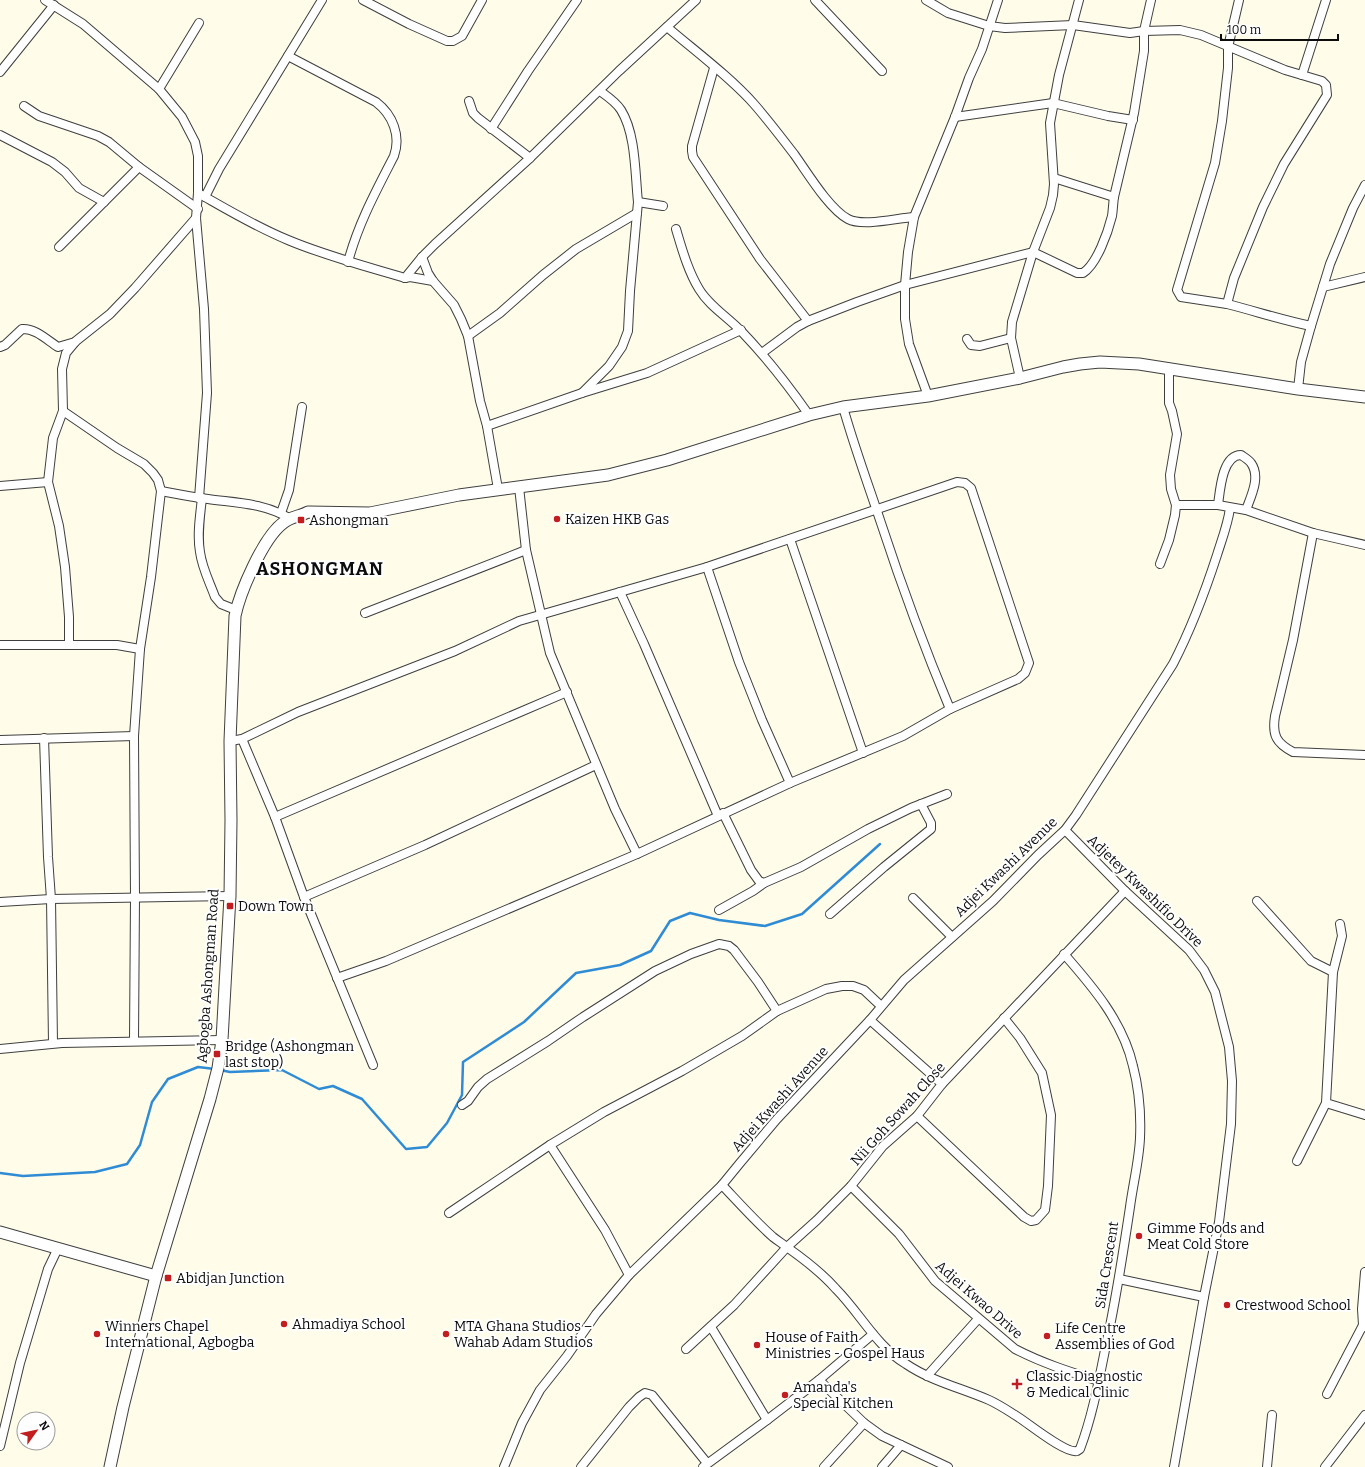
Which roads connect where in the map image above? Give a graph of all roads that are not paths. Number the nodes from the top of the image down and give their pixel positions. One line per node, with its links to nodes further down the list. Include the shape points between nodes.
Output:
1 (45, 0): 14 (street)
2 (322, 0): 21 (street)
3 (363, 0): 4 (street, via 447,41 462,36)
4 (482, 0)
5 (577, 0): 33 (street)
6 (696, 0): 18 (street)
7 (814, 0): 23 (street)
8 (926, 0): 16 (street, via 948,13)
9 (998, 0): 16 (street)
10 (1078, 0): 17 (street)
11 (1151, 0): 19 (street)
12 (1239, 0): 20 (street)
13 (1326, 0): 25 (street)
14 (54, 5): 24 (street); 26 (street, via 83,24)
15 (199, 23): 26 (street)
16 (989, 26): 17 (street); 31 (street)
17 (1073, 26): 19 (street, via 1130,33); 29 (street)
18 (666, 27): 22 (street); 27 (street)
19 (1144, 31): 20 (street, via 1180,30 1201,35); 32 (street, via 1144,51)
20 (1228, 47): 25 (street); 58 (street, via 1228,68 1215,163 1177,290 1181,297)
21 (288, 56): 39 (street); 52 (street, via 376,102 392,120 396,143 394,156 363,217)
22 (714, 68): 46 (street, via 752,102 828,200 849,220 872,223); 59 (street, via 692,146 693,157 760,259)
23 (882, 71)
24 (0, 72)
25 (1302, 75): 58 (street, via 1322,81 1326,85 1327,95 1284,164 1263,207 1234,278)
26 (159, 89): 39 (street, via 182,117 195,142)
27 (600, 91): 35 (street); 42 (street, via 621,109 631,135)
28 (469, 101): 33 (street, via 473,113)
29 (1053, 104): 31 (street); 32 (street); 37 (street, via 1050,123)
30 (24, 106): 36 (street, via 39,116 98,136)
31 (955, 117): 46 (street)
32 (1133, 120): 40 (street)
33 (491, 129): 35 (street)
34 (0, 135): 41 (street, via 52,162 79,188)
35 (530, 158): 51 (street)
36 (139, 167): 41 (street); 44 (street)
37 (1054, 178): 40 (street); 50 (street, via 1050,208)
38 (1365, 185): 57 (street, via 1340,236)
39 (202, 195): 44 (street); 52 (street, via 264,230)
40 (1114, 197): 50 (street, via 1107,230 1093,264 1084,273 1077,273)
41 (104, 202): 49 (street)
42 (638, 202): 43 (street); 45 (street)
43 (664, 206)
44 (198, 209): 47 (street)
45 (637, 213): 62 (street, via 576,249 500,313); 71 (street, via 628,331 622,347 609,366)
46 (914, 217): 56 (street)
47 (196, 218): 65 (street, via 110,314); 84 (street, via 204,309 207,393)
48 (676, 229): 61 (street, via 699,289)
49 (59, 247)
50 (1033, 252): 56 (street); 63 (street, via 1012,322)
51 (422, 257): 54 (street); 55 (street)
52 (348, 262): 54 (street)
53 (1365, 277): 57 (street)
54 (405, 278): 55 (street)
55 (433, 281): 62 (street, via 454,305)
56 (905, 285): 59 (street); 72 (street, via 905,319 909,344)
57 (1323, 287): 60 (street)
58 (1227, 304): 60 (street)
59 (808, 321): 67 (street)
60 (1311, 326): 70 (street, via 1301,362)
61 (741, 330): 67 (street); 71 (street, via 647,373)
62 (468, 336): 78 (street)
63 (1011, 338): 64 (street, via 980,346 971,345); 69 (street)
64 (967, 339)
65 (76, 341): 66 (street, via 58,347 36,332 22,329); 76 (street, via 66,353 62,368)
66 (0, 347)
67 (762, 353): 77 (street)
68 (1169, 369): 69 (street, via 1100,362 1063,367); 70 (street); 85 (street, via 1169,403 1177,434 1170,475)
69 (1020, 378): 72 (street)
70 (1298, 389): 73 (street)
71 (582, 393): 78 (street)
72 (928, 396): 75 (street)
73 (1365, 397)
74 (302, 407): 90 (street)
75 (843, 407): 77 (street); 88 (street)
76 (62, 411): 79 (street, via 53,438); 83 (street, via 144,464 156,477)
77 (809, 415): 81 (street, via 647,466 608,475)
78 (487, 426): 82 (street)
79 (48, 482): 80 (street); 101 (street, via 59,526 65,567)
80 (0, 486)
81 (519, 487): 82 (street); 94 (street)
82 (498, 489): 90 (street, via 370,513 308,512 299,516)
83 (162, 491): 84 (street); 103 (street)
84 (201, 498): 90 (street, via 259,506); 98 (street, via 202,562 218,602)
85 (1176, 505): 86 (street); 95 (street, via 1176,515)
86 (1218, 505): 87 (street); 89 (street, via 1227,464 1240,455 1251,462 1255,472 1255,483)
87 (1230, 508): 89 (street); 119 (street, Adjei Kwashi Avenue, via 1199,608 1173,664)
88 (876, 510): 92 (street); 105 (street, via 913,618); 105 (street, via 957,482 965,483 971,488 1029,663 1025,673 1018,678)
89 (1246, 510): 91 (street)
90 (285, 516): 98 (street, Agbogba Ashongman Road, via 265,546)
91 (1313, 533): 93 (street); 112 (street, via 1293,640 1275,716 1276,738 1283,746 1294,752)
92 (790, 539): 96 (street); 111 (street)
93 (1365, 545)
94 (526, 550): 99 (street); 100 (street)
95 (1160, 564)
96 (707, 567): 97 (street); 114 (street, via 739,662)
97 (620, 592): 100 (street); 117 (street)
98 (236, 610): 110 (street, Agbogba Ashongman Road)
99 (365, 613)
100 (541, 614): 104 (street, via 550,653); 108 (street, via 501,628 455,651 298,712)
101 (69, 644): 102 (street); 103 (street, via 117,645)
102 (0, 645)
103 (140, 649): 106 (street)
104 (567, 692): 113 (street); 118 (street)
105 (950, 709): 111 (street, via 903,736)
106 (134, 736): 107 (street); 125 (street)
107 (44, 738): 109 (street); 127 (street)
108 (242, 738): 110 (street); 118 (street)
109 (0, 740)
110 (230, 742): 123 (street, Agbogba Ashongman Road)
111 (863, 753): 114 (street)
112 (1365, 755)
113 (596, 765): 120 (street); 124 (street, via 425,845)
114 (790, 783): 117 (street)
115 (947, 794): 116 (street)
116 (921, 804): 121 (street, via 868,829 801,867); 131 (street, via 931,823 931,829)
117 (720, 815): 120 (street); 121 (street, via 751,870 759,881)
118 (275, 817): 124 (street)
119 (1065, 830): 122 (street, Adjetey Kwashifio Drive); 133 (street, Adjei Kwashi Avenue, via 993,901)
120 (637, 854): 136 (street, via 386,961)
121 (764, 883): 130 (street)
122 (1125, 891): 134 (street, Nii Goh Sowah Close); 163 (street, Adjetey Kwashifio Drive, via 1189,950 1204,970 1215,992 1229,1047 1232,1081 1231,1124 1219,1222)
123 (230, 896): 125 (street); 141 (street, Agbogba Ashongman Road)
124 (304, 896): 136 (street)
125 (135, 897): 127 (street); 142 (street)
126 (913, 898): 133 (street)
127 (51, 899): 129 (street); 143 (street)
128 (1257, 901): 135 (street, via 1311,961)
129 (0, 902)
130 (719, 910)
131 (830, 914)
132 (1340, 924): 135 (street, via 1342,936)
133 (952, 937): 137 (street, Adjei Kwashi Avenue, via 904,980)
134 (1064, 954): 139 (street, Nii Goh Sowah Close); 162 (street, Sida Crescent, via 1114,1018 1133,1066 1137,1087 1140,1139)
135 (1333, 972): 147 (street)
136 (337, 978): 145 (street)
137 (882, 1006): 138 (street, via 864,990 842,986 826,989); 140 (street, Adjei Kwashi Avenue)
138 (777, 1011): 148 (street, via 734,950 719,944 655,971 488,1079); 151 (street, via 736,1040 604,1112)
139 (1004, 1018): 146 (street, Nii Goh Sowah Close); 150 (street, via 1042,1073 1051,1115 1045,1210 1036,1220 1031,1221 1024,1217)
140 (870, 1020): 146 (street); 153 (street, Adjei Kwashi Avenue, via 777,1120)
141 (222, 1040): 142 (street); 161 (street, Agbogba Ashongman Road, via 210,1098)
142 (134, 1041): 143 (street)
143 (53, 1043): 144 (street)
144 (0, 1049)
145 (373, 1065)
146 (942, 1084): 150 (street, Nii Goh Sowah Close)
147 (1326, 1103): 149 (street); 152 (street)
148 (462, 1106)
149 (1365, 1115)
150 (917, 1116): 154 (street, Nii Goh Sowah Close, via 883,1146)
151 (550, 1145): 155 (street); 160 (street, via 605,1230)
152 (1297, 1161)
153 (722, 1185): 157 (street, Sida Crescent, via 774,1239); 160 (street, Adjei Kwashi Avenue)
154 (851, 1186): 157 (street, Nii Goh Sowah Close); 164 (street, Adjei Kwao Drive, via 899,1234 935,1281)
155 (449, 1213)
156 (0, 1232): 158 (street)
157 (787, 1247): 166 (street, Nii Goh Sowah Close); 167 (street, Sida Crescent, via 820,1272 836,1288)
158 (58, 1248): 161 (street); 178 (street, via 48,1269 20,1363)
159 (1365, 1272): 165 (street, via 1362,1309)
160 (629, 1275): 181 (street, Adjei Kwashi Avenue, via 596,1314 540,1390 522,1423)
161 (156, 1276): 180 (street, Agbogba Ashongman Road)
162 (1119, 1279): 163 (street); 171 (street, Sida Crescent)
163 (1204, 1297): 186 (street, Adjetey Kwashifio Drive)
164 (978, 1319): 169 (street); 171 (street, Adjei Kwao Drive, via 1015,1350 1065,1371)
165 (1364, 1326): 172 (street)
166 (711, 1327): 168 (street, Nii Goh Sowah Close); 175 (street)
167 (872, 1334): 169 (street, Sida Crescent, via 905,1364); 170 (street)
168 (686, 1350)
169 (927, 1376): 171 (street, Sida Crescent, via 990,1400 1065,1449 1074,1452 1080,1449 1089,1425)
170 (819, 1380): 175 (street); 176 (street)
171 (1099, 1381)
172 (1327, 1394)
173 (1272, 1415): 187 (street)
174 (1365, 1415): 188 (street)
175 (767, 1420): 179 (street)
176 (864, 1423): 177 (street, via 882,1436); 183 (street)
177 (902, 1445): 184 (street); 185 (street)
178 (0, 1446)
179 (705, 1465): 182 (street, via 652,1395 645,1393 629,1407)
180 (110, 1467)
181 (504, 1467)
182 (581, 1467)
183 (824, 1467)
184 (882, 1467)
185 (948, 1467)
186 (1174, 1467)
187 (1267, 1467)
188 (1325, 1467)

